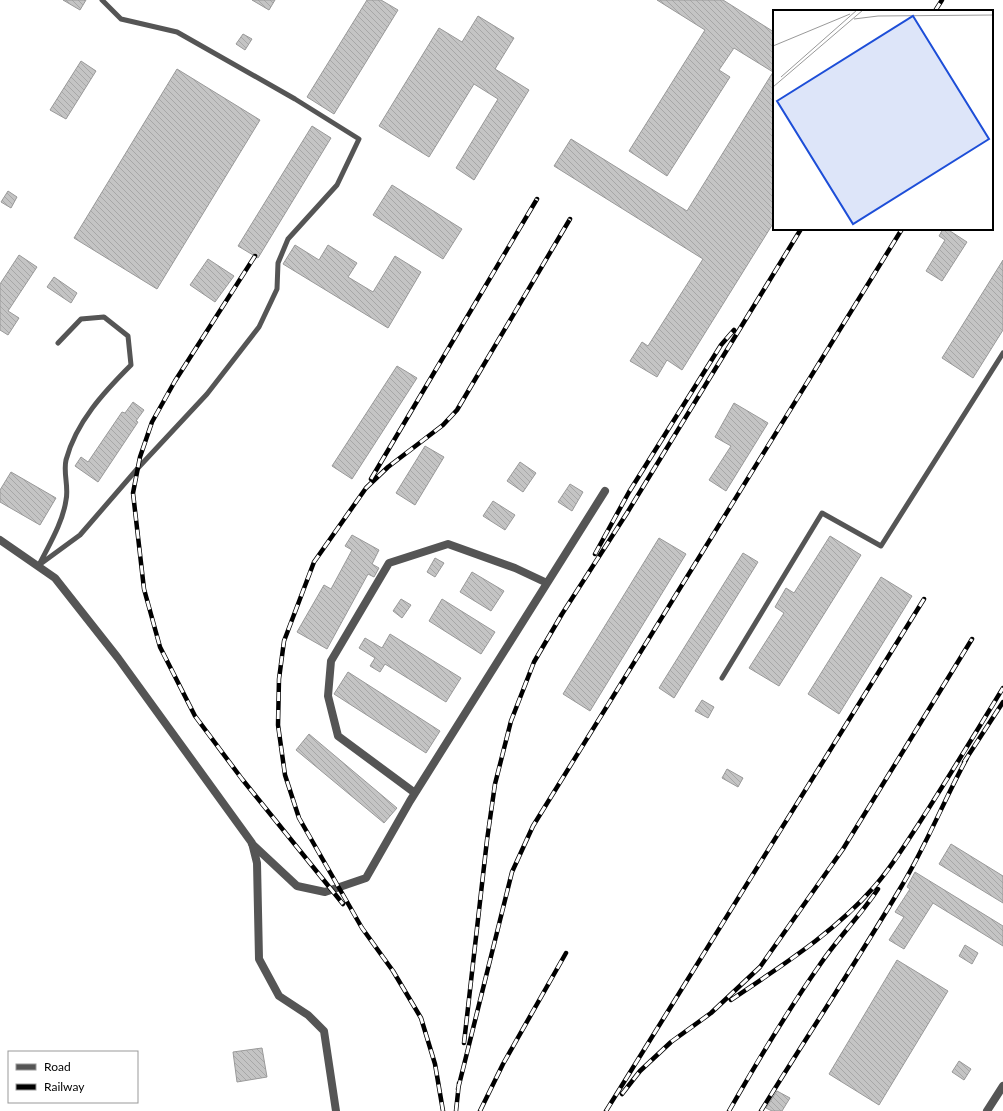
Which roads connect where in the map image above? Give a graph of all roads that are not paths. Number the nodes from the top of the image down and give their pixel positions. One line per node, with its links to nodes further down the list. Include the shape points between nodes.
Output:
1 (102, 0): 6 (lane, via 121,20 177,32 295,99 359,139 337,185 288,239 278,263 278,289 259,327 207,394 80,535)
2 (58, 343): 6 (lane, via 81,319 104,317 128,336 131,365 104,392 75,434 66,461 66,500)
3 (1003, 352): 8 (lane, via 881,546 822,513)
4 (605, 491): 7 (street)
5 (0, 540): 6 (street)
6 (39, 566): 10 (street, via 55,578 118,658)
7 (547, 584): 9 (street); 9 (street, via 515,568 448,544 389,563 331,661 328,696 338,736)
8 (722, 678)
9 (415, 793): 10 (street, via 366,878 325,892 297,886)
10 (252, 843): 12 (street, via 257,863 259,959 279,996 308,1015 324,1031)
11 (1003, 1086): 13 (street)
12 (336, 1111)
13 (987, 1111)

